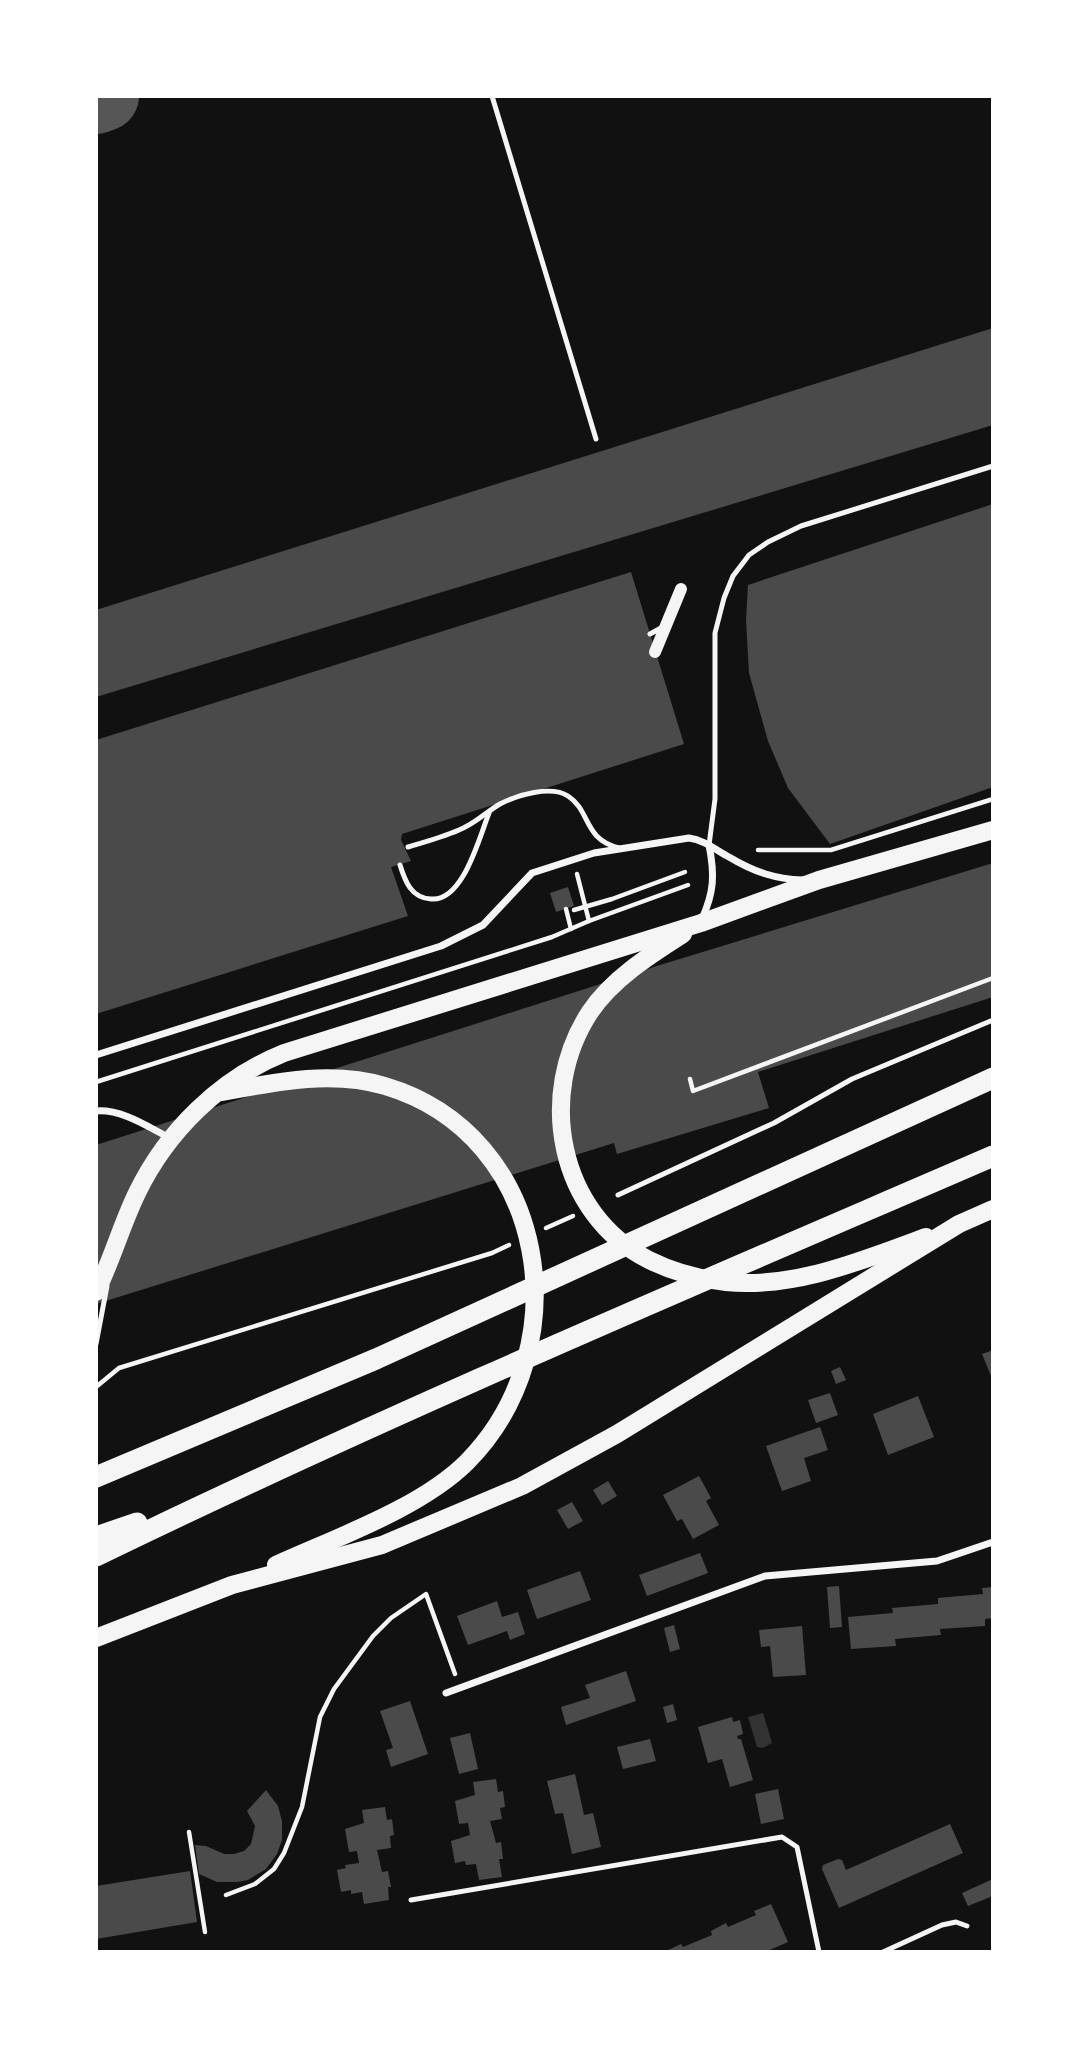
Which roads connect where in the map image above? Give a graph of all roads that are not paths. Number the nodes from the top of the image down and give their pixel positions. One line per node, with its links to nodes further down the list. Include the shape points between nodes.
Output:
1 (492, 96): 2 (lane)
2 (596, 439)
3 (993, 466): 10 (lane, via 801,526 748,555 728,587 715,633 715,799)
4 (681, 589): 5 (street)
5 (667, 625): 6 (lane); 7 (street)
6 (650, 634)
7 (655, 652)
8 (489, 813): 11 (lane, via 458,831); 12 (lane, via 525,796 562,793 572,799 599,838); 13 (lane, via 460,883 446,897 426,899 416,894)
9 (993, 830): 14 (main road)
10 (709, 845): 12 (street, via 683,838); 14 (street, via 762,874); 15 (street, via 712,891)
11 (408, 847)
12 (620, 849): 17 (street, via 532,873 483,925 441,946)
13 (400, 865)
14 (819, 880): 15 (main road)
15 (701, 923): 19 (main road, via 284,1053 250,1068); 25 (main road, via 612,986 579,1032 560,1101 564,1143 588,1204 618,1237 648,1259 686,1274 729,1282 772,1281 847,1266)
16 (993, 1020): 23 (lane, via 852,1079 774,1123)
17 (96, 1055)
18 (993, 1077): 30 (highway, via 376,1359)
19 (217, 1093): 21 (main road); 35 (main road, via 318,1078 387,1087 429,1105 453,1121 497,1165 518,1206 536,1283 534,1323 519,1382 478,1450 413,1502)
20 (96, 1111): 21 (street, via 124,1115)
21 (171, 1138): 26 (main road, via 136,1195)
22 (993, 1156): 31 (highway, via 523,1358)
23 (618, 1195)
24 (993, 1209): 25 (main road)
25 (959, 1224): 35 (main road, via 629,1427 522,1486 382,1545)
26 (110, 1265): 27 (lane); 28 (main road); 29 (lane)
27 (96, 1281)
28 (96, 1292)
29 (96, 1344)
30 (96, 1477)
31 (233, 1490): 32 (highway); 34 (highway)
32 (96, 1537)
33 (993, 1542): 37 (street, via 937,1560 765,1576)
34 (96, 1556)
35 (232, 1585): 36 (main road)
36 (96, 1638)
37 (446, 1693)
38 (411, 1900): 40 (lane, via 782,1837 797,1847)
39 (967, 1926): 41 (lane, via 956,1922 942,1925)
40 (819, 1952)
41 (883, 1952)

